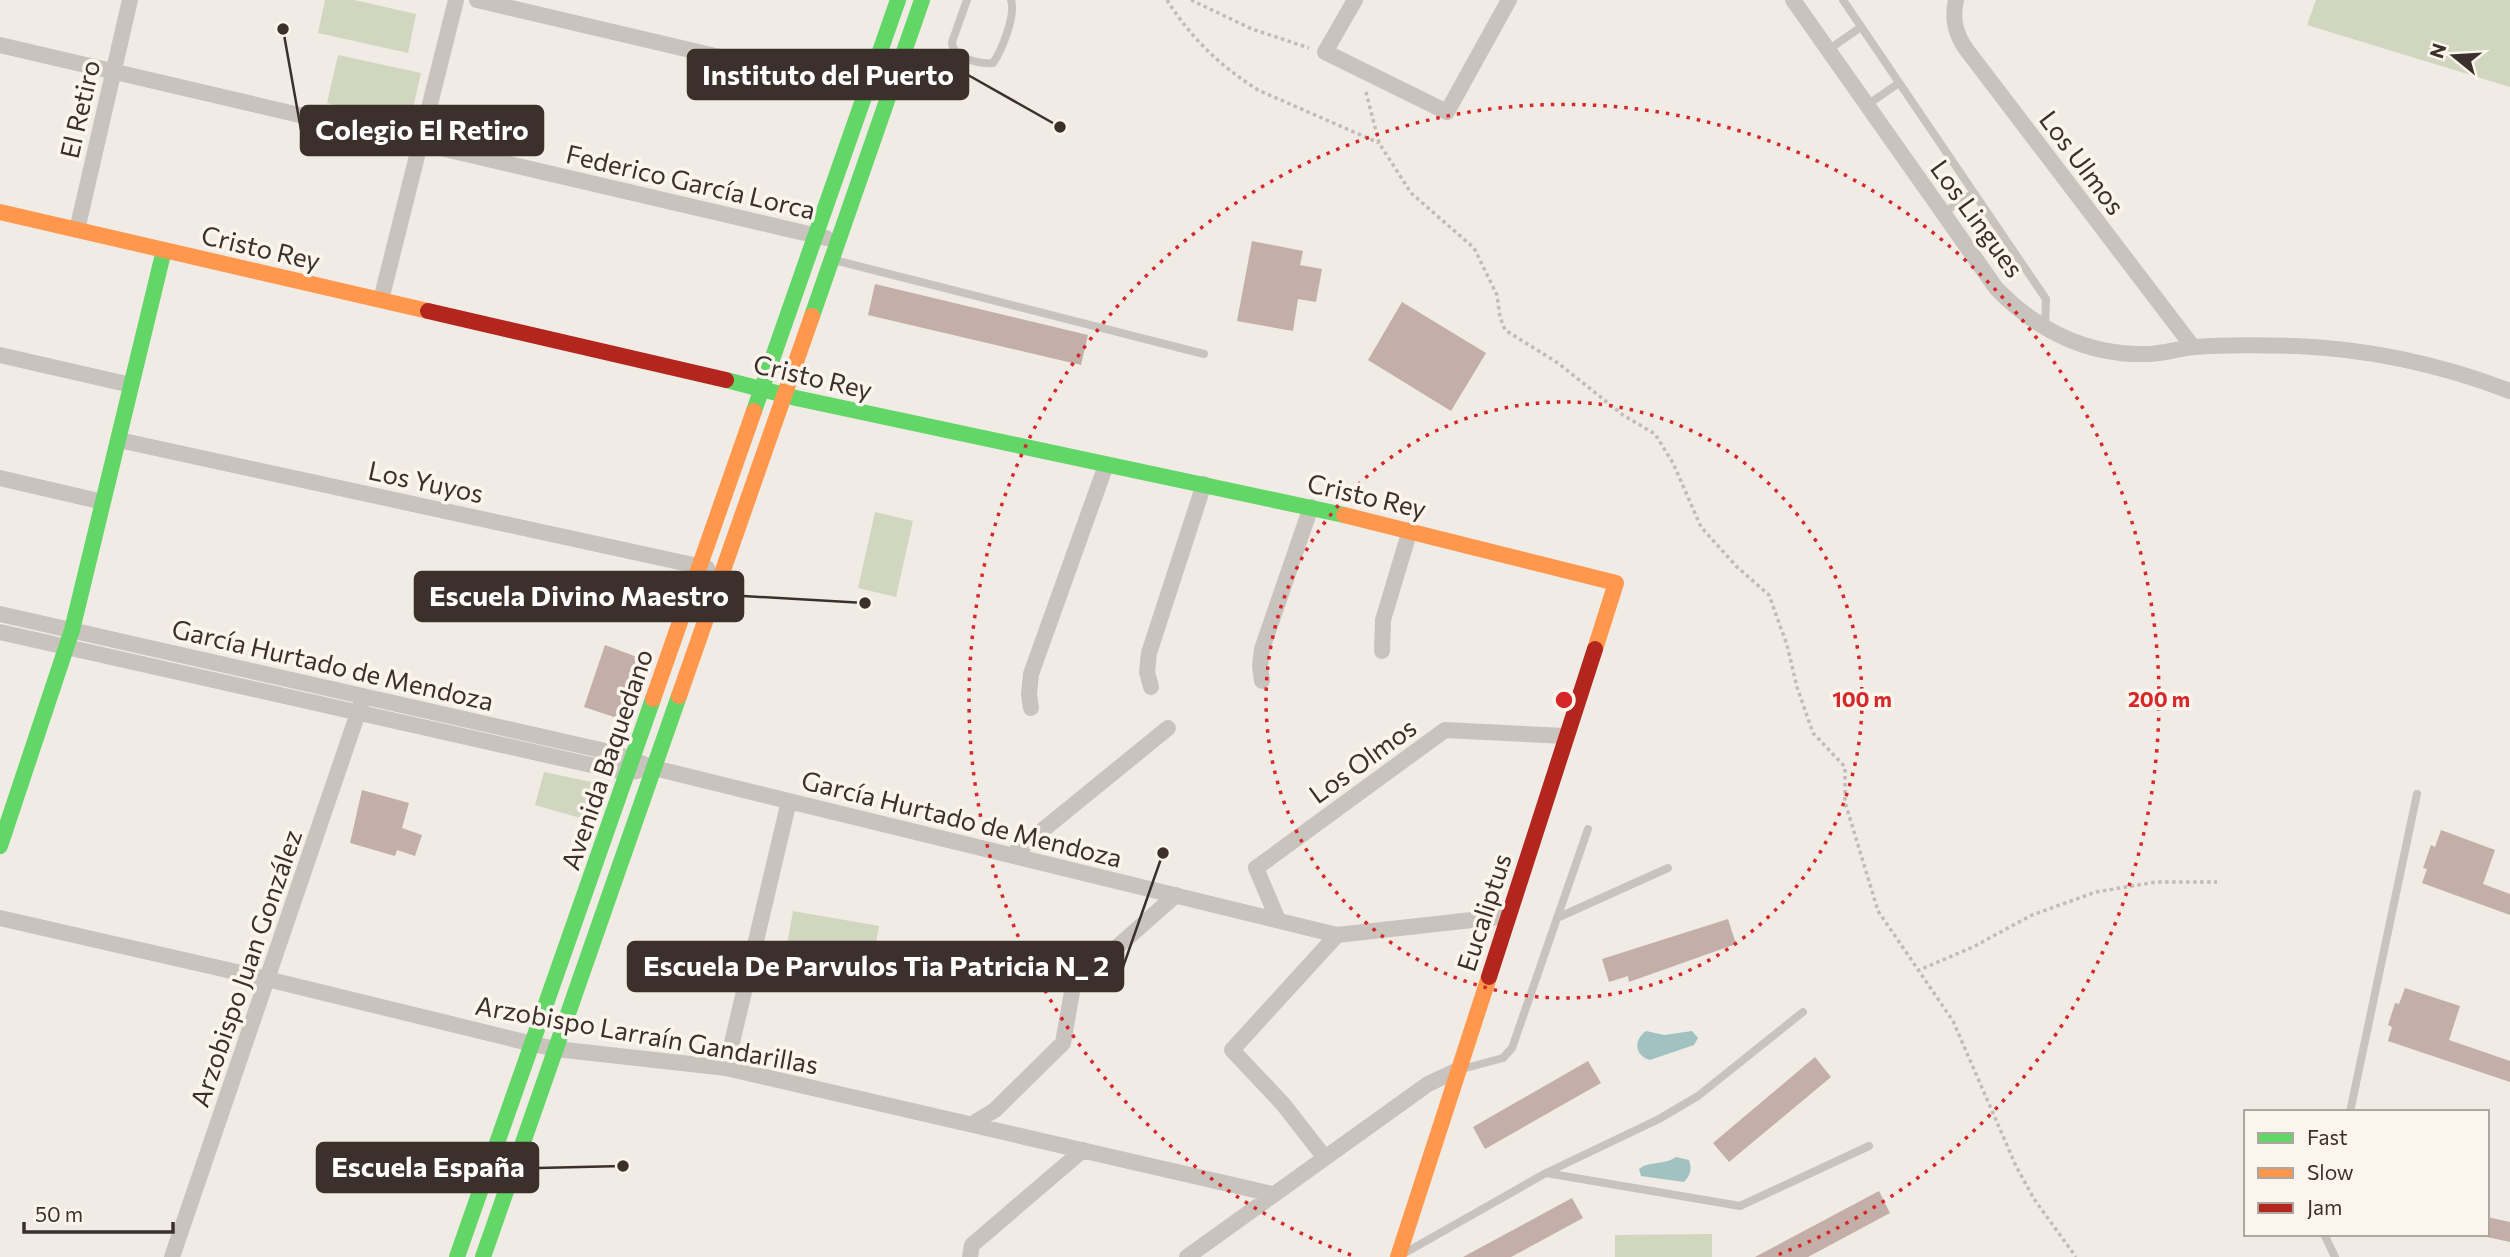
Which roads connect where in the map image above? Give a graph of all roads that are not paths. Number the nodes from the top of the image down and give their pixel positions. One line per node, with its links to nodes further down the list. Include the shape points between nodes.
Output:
1 (130, 0): 16 (street, El Retiro)
2 (456, 0): 21 (street)
3 (477, 0): 18 (street)
4 (898, 0): 18 (street, Avenida Baquedano)
5 (922, 0): 19 (street, Avenida Baquedano)
6 (967, 0): 7 (lane, via 952,49 985,64 999,55 1013,11)
7 (1011, 0)
8 (1355, 0): 9 (street, via 1325,52 1447,112)
9 (1509, 0)
10 (1793, 0): 15 (street, Los Lingues)
11 (1843, 0): 13 (lane)
12 (1956, 0): 32 (street, Los Ulmos, via 1955,30 1966,49)
13 (1861, 27): 15 (lane); 17 (lane)
14 (0, 45): 16 (street, Federico García Lorca)
15 (1828, 50): 20 (street, Los Lingues)
16 (113, 71): 21 (street, Federico García Lorca); 25 (street, El Retiro)
17 (1899, 83): 20 (lane); 22 (lane)
18 (866, 92): 19 (street); 26 (street, Avenida Baquedano)
19 (888, 97): 27 (street, Avenida Baquedano)
20 (1867, 105): 24 (street, Los Lingues)
21 (420, 143): 26 (street, Federico García Lorca); 30 (street)
22 (1974, 193): 24 (lane); 31 (lane, via 2046,299)
23 (0, 212): 25 (street, Cristo Rey)
24 (1943, 214): 31 (street, Los Lingues, via 1996,288)
25 (76, 230): 28 (street, Cristo Rey)
26 (816, 235): 27 (street, Federico García Lorca); 36 (street, Avenida Baquedano)
27 (838, 240): 29 (street, Avenida Baquedano)
28 (164, 250): 30 (street, Cristo Rey); 35 (street)
29 (832, 260): 33 (lane); 38 (street, Avenida Baquedano)
30 (381, 300): 36 (street, Cristo Rey)
31 (2045, 329): 32 (street, Los Lingues, via 2084,346 2125,354)
32 (2193, 347): 37 (street, Los Lingues, via 2263,345 2371,354 2456,373)
33 (1204, 354)
34 (0, 355): 35 (street)
35 (131, 385): 39 (street)
36 (762, 388): 38 (street, Cristo Rey); 46 (street, Avenida Baquedano)
37 (2510, 391)
38 (784, 395): 40 (street, Cristo Rey); 47 (street, Avenida Baquedano)
39 (119, 440): 43 (street); 46 (street, Los Yuyos)
40 (1106, 465): 42 (street, Cristo Rey); 57 (street, via 1031,674)
41 (0, 478): 43 (street)
42 (1205, 484): 44 (street, Cristo Rey); 55 (street, via 1149,653)
43 (103, 502): 50 (street)
44 (1311, 507): 45 (street, Cristo Rey); 54 (street, via 1262,649)
45 (1410, 530): 48 (street, Cristo Rey); 53 (street, via 1383,620)
46 (700, 566): 47 (street, Los Yuyos); 61 (street, Avenida Baquedano)
47 (722, 573): 62 (street, Avenida Baquedano)
48 (1616, 583): 60 (street, Eucaliptus)
49 (0, 614): 50 (street, García Hurtado de Mendoza)
50 (72, 630): 52 (street); 56 (street, García Hurtado de Mendoza)
51 (0, 632): 52 (street, García Hurtado de Mendoza)
52 (67, 647): 58 (street, García Hurtado de Mendoza); 66 (street)
53 (1382, 651)
54 (1262, 681)
55 (1151, 687)
56 (365, 696): 58 (street, Arzobispo Juan González); 61 (street, García Hurtado de Mendoza)
57 (1031, 708)
58 (358, 712): 61 (street, García Hurtado de Mendoza); 75 (street, Arzobispo Juan González)
59 (1168, 729): 67 (street)
60 (1566, 736): 70 (street, Eucaliptus); 73 (street, Los Olmos, via 1445,730 1256,868)
61 (630, 765): 62 (street, García Hurtado de Mendoza); 77 (street, Avenida Baquedano)
62 (654, 768): 64 (street, García Hurtado de Mendoza); 78 (street, Avenida Baquedano)
63 (2417, 794): 81 (lane)
64 (789, 801): 67 (street, García Hurtado de Mendoza); 79 (street)
65 (1588, 829): 72 (lane)
66 (0, 846)
67 (1012, 855): 69 (street, García Hurtado de Mendoza)
68 (1668, 868): 72 (lane)
69 (1177, 895): 73 (street, García Hurtado de Mendoza); 82 (street, via 1073,986 1063,1044 995,1110)
70 (1508, 916): 74 (street, García Hurtado de Mendoza); 80 (street, Eucaliptus)
71 (0, 918): 75 (street, Arzobispo Larraín Gandarillas)
72 (1557, 918): 80 (lane, via 1512,1048 1503,1058)
73 (1278, 920): 74 (street, García Hurtado de Mendoza)
74 (1338, 935): 85 (street, via 1232,1050)
75 (267, 979): 77 (street, Arzobispo Larraín Gandarillas); 89 (street, Arzobispo Juan González)
76 (1803, 1012): 86 (lane, via 1698,1096)
77 (533, 1044): 78 (street, Arzobispo Larraín Gandarillas); 90 (street, Avenida Baquedano)
78 (556, 1049): 79 (street, Arzobispo Larraín Gandarillas); 91 (street, Avenida Baquedano)
79 (726, 1068): 82 (street, Arzobispo Larraín Gandarillas)
80 (1458, 1070): 85 (street, via 1428,1084); 94 (street, Eucaliptus)
81 (2350, 1110)
82 (971, 1125): 84 (street, Arzobispo Larraín Gandarillas)
83 (1869, 1146): 86 (lane, via 1740,1206)
84 (1083, 1150): 87 (street, Arzobispo Larraín Gandarillas); 92 (street, via 972,1245)
85 (1325, 1158): 87 (street)
86 (1546, 1173): 94 (lane)
87 (1272, 1194): 93 (street)
88 (2325, 1236): 95 (lane)
89 (172, 1257)
90 (457, 1257)
91 (483, 1257)
92 (970, 1257)
93 (1187, 1257)
94 (1398, 1257)
95 (2335, 1257)

